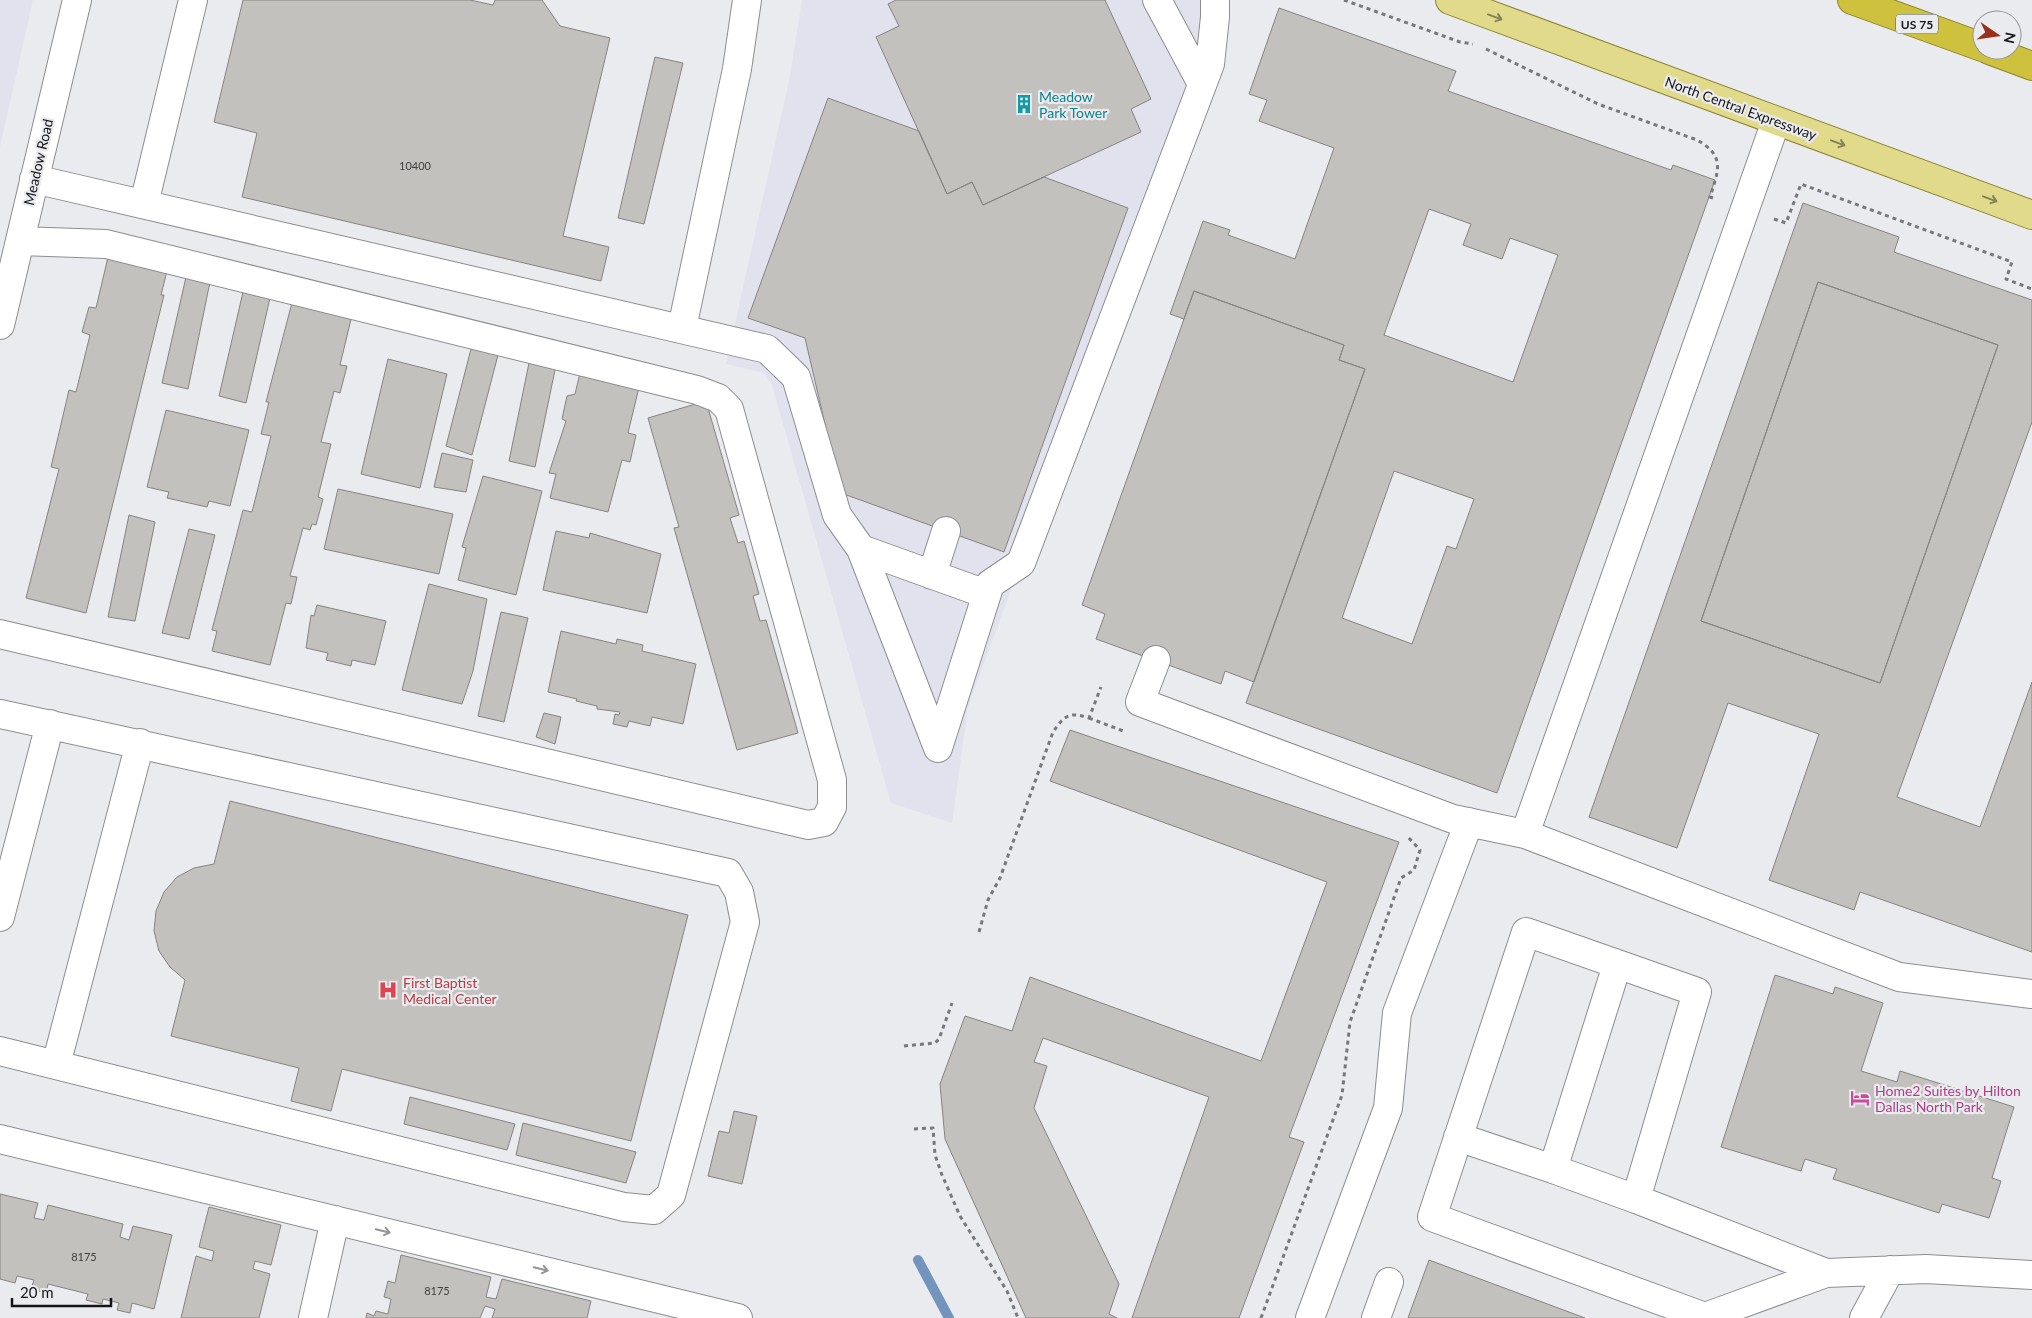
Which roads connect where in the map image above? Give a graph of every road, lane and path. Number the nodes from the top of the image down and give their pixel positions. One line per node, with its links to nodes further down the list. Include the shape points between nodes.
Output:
1 (77, 0): 14 (street, Meadow Road)
2 (194, 0): 15 (street)
3 (747, 0): 21 (street, via 737,69)
4 (1157, 0): 12 (street)
5 (1215, 0): 12 (street, via 1210,64)
6 (1344, 0): 16 (path, via 1473,44 1598,104 1697,140 1710,147 1717,161 1710,197)
7 (1450, 0): 13 (main road, North Central Expressway, one-way to 13)
8 (1852, 0): 9 (highway, US 75)
9 (1972, 43)
10 (2016, 60): 11 (highway)
11 (2032, 66)
12 (1202, 84): 25 (street, via 1022,563 990,584)
13 (1776, 120): 16 (street); 17 (main road, North Central Expressway, one-way to 17)
14 (34, 179): 15 (street); 18 (street, Meadow Road)
15 (144, 204): 21 (street)
16 (1744, 209): 19 (path, via 1786,224 1801,184 2012,262 2006,279); 36 (street)
17 (2032, 215)
18 (20, 241): 20 (street, Meadow Road); 26 (street, via 106,244 697,390 718,398 729,409 827,760 832,780 832,807 824,822 808,825)
19 (2032, 288)
20 (0, 325)
21 (682, 328): 23 (street, via 767,349 796,377 837,515)
22 (946, 531): 24 (street)
23 (861, 549): 24 (street); 25 (street, via 938,748)
24 (932, 575): 25 (street)
25 (986, 594)
26 (0, 634)
27 (1156, 660): 34 (street, via 1140,702 1445,816)
28 (1101, 687): 30 (path)
29 (0, 714): 31 (street)
30 (1089, 718): 32 (path); 38 (path, via 1077,714 1068,716 1053,732 1000,878 988,900)
31 (50, 724): 33 (street); 37 (street)
32 (1136, 735)
33 (140, 743): 44 (street); 44 (street, via 728,873 739,892 745,922 670,1196 654,1210 624,1207)
34 (1469, 822): 36 (street); 60 (street, via 1397,1013 1388,1108)
35 (1405, 834): 59 (path, via 1420,850 1414,870 1401,878 1350,1022 1342,1095)
36 (1525, 834): 40 (street, via 1899,977)
37 (0, 917)
38 (979, 932)
39 (1617, 964): 46 (street, via 1526,932); 48 (street); 49 (street, via 1697,992)
40 (2032, 994)
41 (952, 1003): 42 (path, via 935,1043)
42 (904, 1046)
43 (0, 1050): 44 (street)
44 (56, 1065)
45 (914, 1129): 58 (path, via 933,1128 935,1154 942,1176 960,1216 1007,1291)
46 (1458, 1137): 48 (street); 52 (street, via 1432,1217 1705,1317)
47 (0, 1139): 50 (street)
48 (1553, 1170): 49 (street)
49 (1636, 1199): 52 (street)
50 (335, 1220): 55 (street, one-way to 55); 56 (street)
51 (1890, 1270): 52 (street); 53 (street); 62 (street)
52 (1826, 1273)
53 (2032, 1275)
54 (1389, 1282): 61 (street)
55 (654, 1308): 57 (street)
56 (313, 1318)
57 (738, 1318)
58 (1018, 1318)
59 (1261, 1318)
60 (1310, 1318)
61 (1376, 1318)
62 (1864, 1318)

